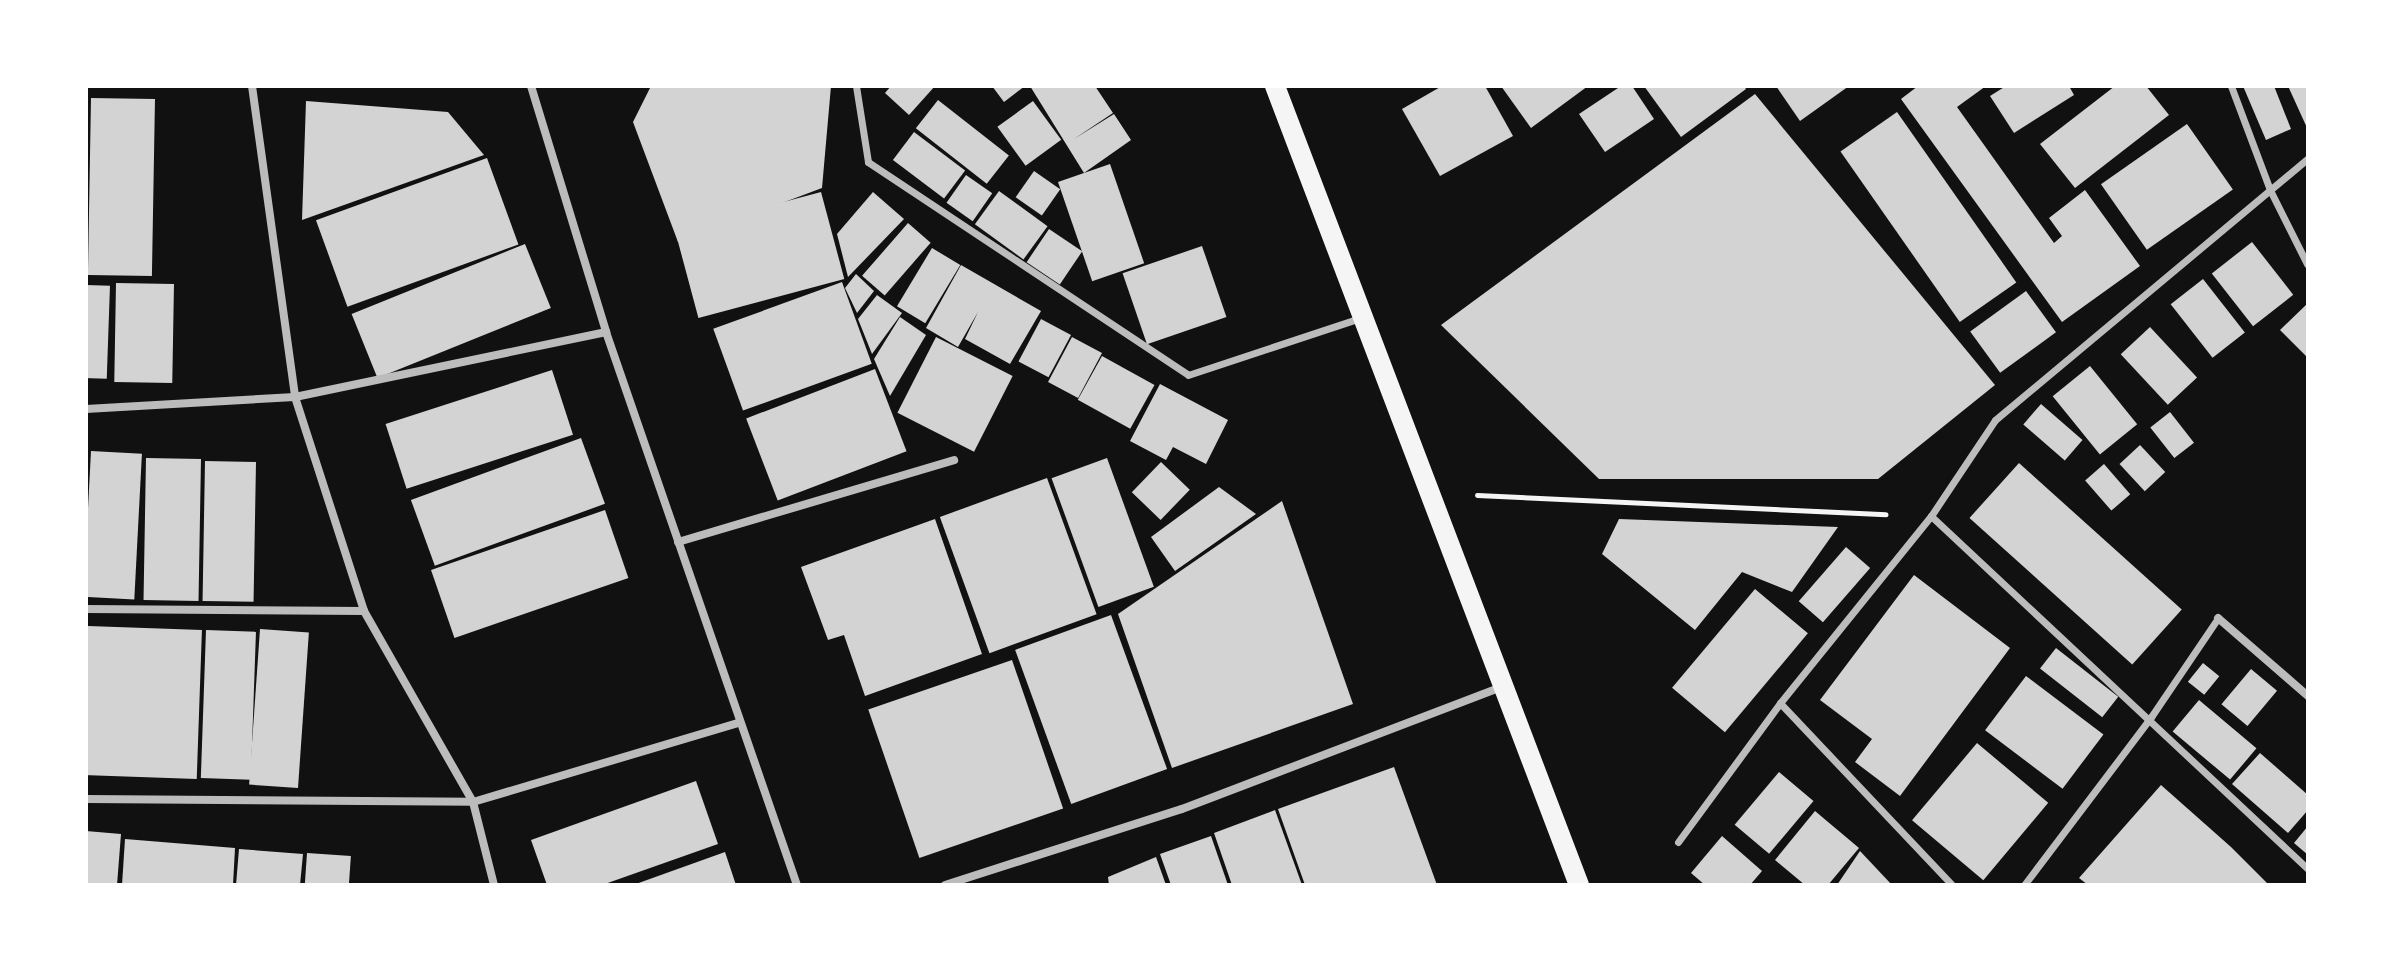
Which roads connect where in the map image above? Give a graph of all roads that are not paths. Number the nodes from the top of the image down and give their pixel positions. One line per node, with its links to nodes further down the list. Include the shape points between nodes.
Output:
1 (252, 86): 11 (street)
2 (531, 86): 10 (street)
3 (856, 86): 9 (street, via 868,162 1188,375)
4 (1275, 86): 9 (main road)
5 (2231, 86): 7 (street)
6 (2308, 158): 7 (street)
7 (2270, 190): 8 (street); 14 (street, via 1995,420)
8 (2307, 264)
9 (1362, 317): 19 (main road)
10 (606, 332): 11 (street); 15 (street)
11 (295, 397): 12 (street); 17 (street)
12 (86, 409)
13 (954, 460): 15 (street)
14 (1931, 516): 21 (street); 22 (street)
15 (678, 542): 23 (street)
16 (86, 609): 17 (street)
17 (364, 611): 25 (street)
18 (2218, 618): 20 (street); 22 (street)
19 (1504, 687): 30 (street, via 1182,809); 31 (main road)
20 (2308, 696)
21 (1780, 703): 26 (street); 32 (street)
22 (2151, 717): 27 (street); 33 (street)
23 (738, 723): 25 (street); 29 (street)
24 (86, 799): 25 (street)
25 (473, 802): 28 (street)
26 (1678, 842)
27 (2308, 869)
28 (494, 885)
29 (797, 885)
30 (945, 885)
31 (1579, 885)
32 (1952, 885)
33 (2024, 885)

